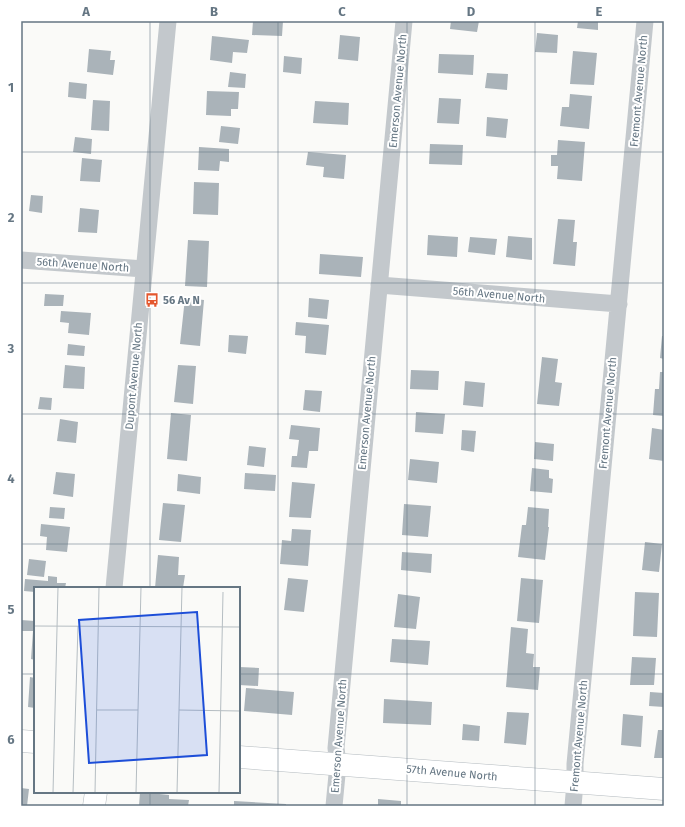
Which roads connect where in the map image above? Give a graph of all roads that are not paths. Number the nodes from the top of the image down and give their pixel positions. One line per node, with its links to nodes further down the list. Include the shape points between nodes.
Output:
1 (168, 21): 5 (street, Dupont Avenue North)
2 (404, 21): 6 (street, Emerson Avenue North)
3 (646, 21): 7 (street, Fremont Avenue North)
4 (21, 260): 5 (street, 56th Avenue North)
5 (144, 269): 8 (street, Dupont Avenue North)
6 (379, 285): 7 (street, 56th Avenue North); 12 (street, Emerson Avenue North, via 336,748)
7 (619, 304): 13 (street, Fremont Avenue North)
8 (114, 587)
9 (21, 741): 10 (street)
10 (34, 742)
11 (240, 757): 12 (street, 57th Avenue North)
12 (338, 764): 13 (street, 57th Avenue North); 17 (street, Emerson Avenue North)
13 (575, 783): 14 (street, 57th Avenue North); 18 (street, Fremont Avenue North)
14 (664, 789)
15 (96, 793): 16 (street)
16 (94, 806)
17 (334, 806)
18 (573, 806)

